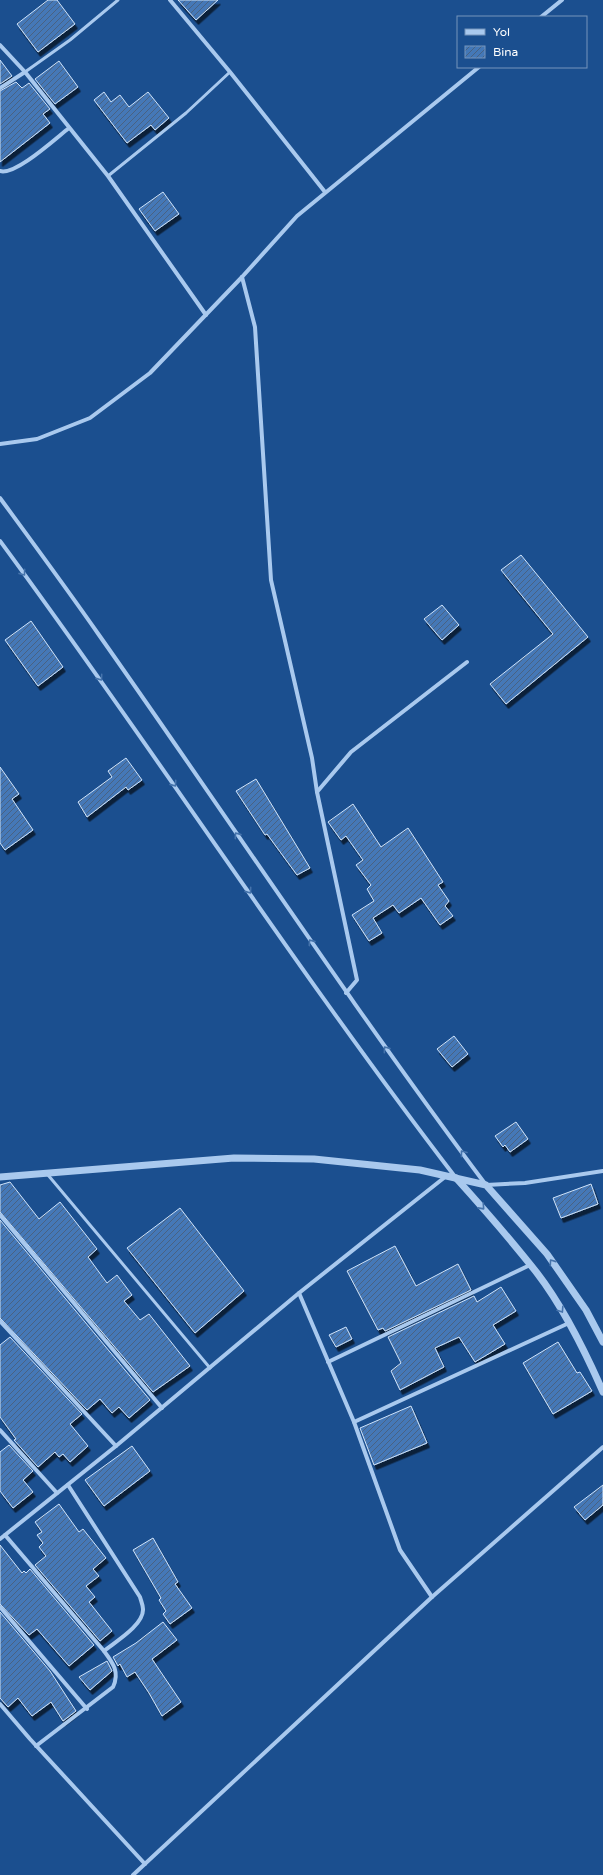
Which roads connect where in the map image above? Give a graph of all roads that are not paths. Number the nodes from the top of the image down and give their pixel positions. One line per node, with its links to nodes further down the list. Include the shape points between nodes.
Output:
1 (118, 0): 7 (lane, via 70,40)
2 (170, 0): 8 (street)
3 (562, 0): 4 (street)
4 (542, 16)
5 (0, 45): 7 (street)
6 (478, 68): 13 (street)
7 (25, 72): 9 (street); 10 (street)
8 (230, 72): 12 (lane, via 186,113); 13 (street)
9 (0, 88)
10 (69, 128): 11 (street, via 18,167); 12 (street)
11 (0, 171)
12 (108, 176): 15 (street)
13 (325, 192): 14 (street, via 297,216)
14 (242, 278): 15 (street); 20 (street, via 255,327 271,580 312,758)
15 (206, 315): 16 (street, via 150,373 90,418 37,439)
16 (0, 444)
17 (0, 498): 21 (street, one-way to 17, via 98,634)
18 (0, 541): 26 (street, one-way to 26, via 81,651 331,1008)
19 (467, 662): 20 (street, via 351,752)
20 (317, 792): 21 (street, via 357,980)
21 (346, 993): 27 (street, one-way to 21)
22 (603, 1171): 27 (street, via 525,1183)
23 (47, 1174): 24 (street); 25 (street, via 234,1158 314,1159 420,1170); 35 (lane)
24 (0, 1177)
25 (445, 1177): 26 (street); 30 (street)
26 (456, 1178): 27 (street); 29 (street, one-way to 29, via 499,1225)
27 (486, 1185): 33 (street, one-way to 27, via 586,1310 547,1254)
28 (0, 1215): 37 (street)
29 (530, 1265): 32 (street, one-way to 32); 34 (street)
30 (299, 1293): 34 (street); 35 (street)
31 (0, 1321): 40 (street)
32 (569, 1323): 36 (street); 38 (street)
33 (603, 1342)
34 (328, 1362): 38 (street)
35 (210, 1368): 37 (street)
36 (603, 1392)
37 (162, 1408): 40 (street)
38 (354, 1422): 46 (street, via 400,1550)
39 (0, 1430): 43 (street)
40 (116, 1446): 42 (street)
41 (603, 1446): 46 (street)
42 (68, 1485): 43 (street); 48 (street, via 136,1588 142,1604 142,1615 132,1630)
43 (57, 1493): 44 (street)
44 (5, 1535): 45 (street); 48 (street)
45 (0, 1539)
46 (432, 1597): 52 (street)
47 (0, 1607): 50 (street)
48 (104, 1651): 50 (street, via 116,1670 115,1682)
49 (0, 1704): 51 (street)
50 (86, 1709): 51 (street)
51 (36, 1746): 52 (street)
52 (145, 1864): 53 (street)
53 (133, 1875)

